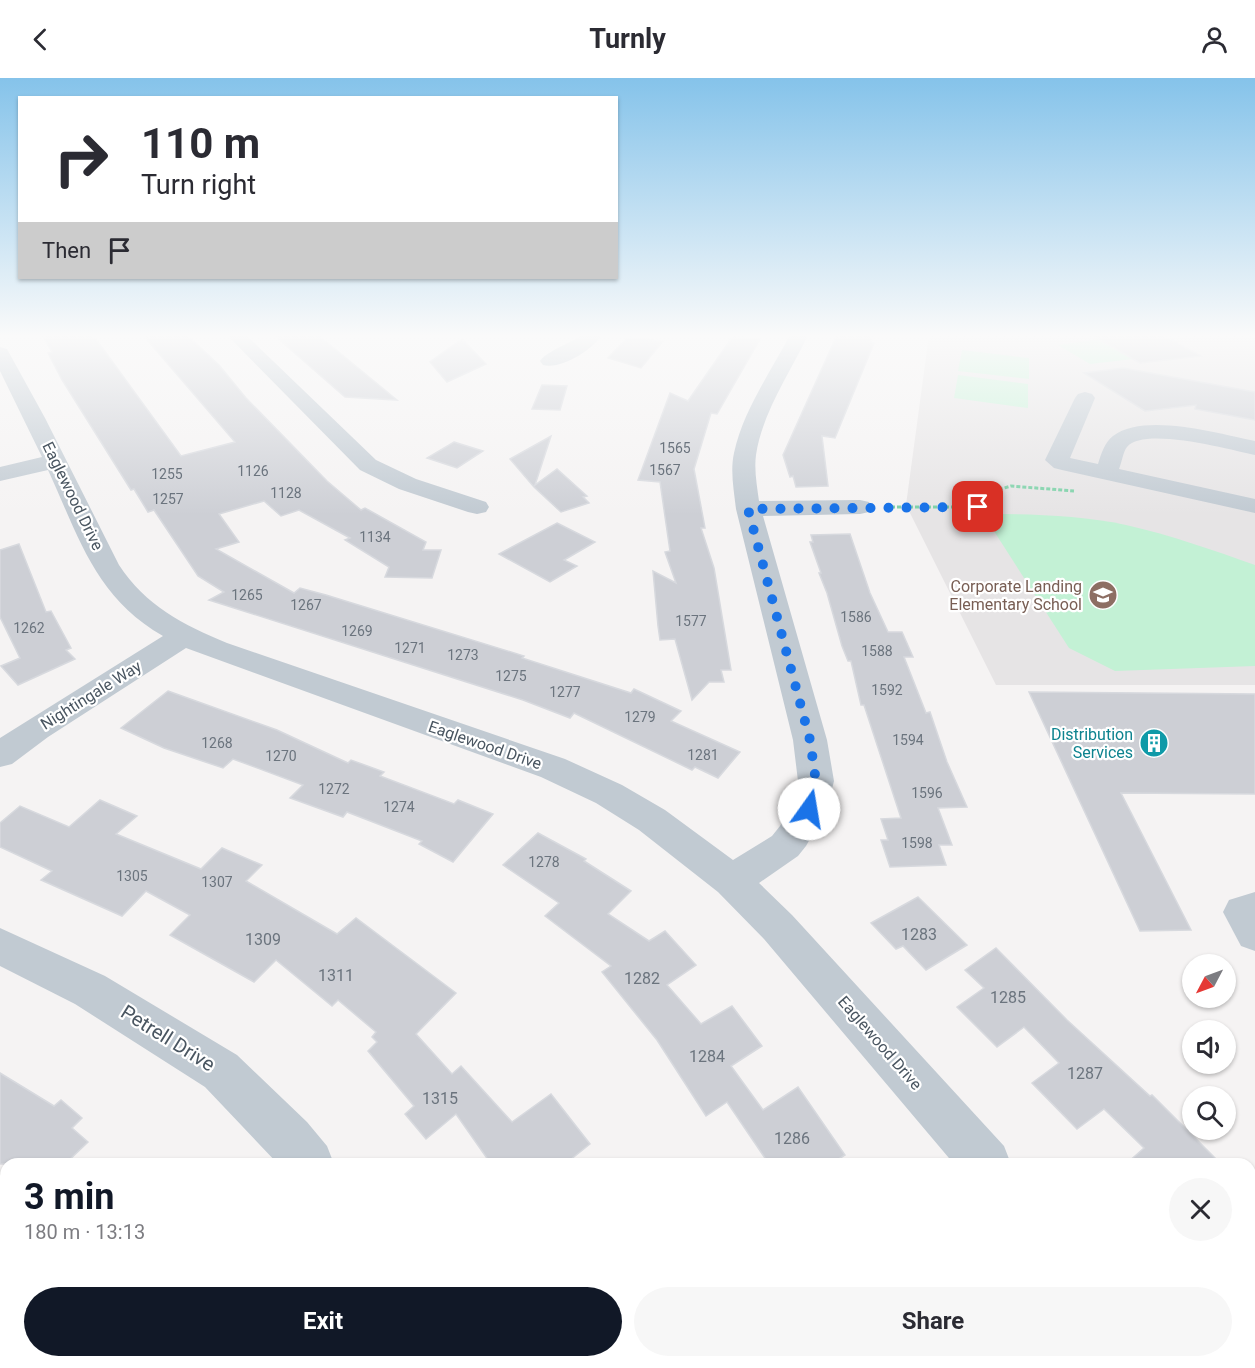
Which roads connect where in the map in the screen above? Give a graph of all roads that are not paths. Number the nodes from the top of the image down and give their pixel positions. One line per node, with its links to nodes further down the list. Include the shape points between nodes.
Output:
1 (24, 395): 6 (street, Eaglewood Drive)
2 (297, 395): 12 (street, via 368,465 414,488)
3 (769, 395): 14 (street, via 751,432 745,455)
4 (1085, 398): 7 (street, via 1057,460)
5 (1255, 448): 7 (street, via 1177,433 1149,432 1119,442)
6 (56, 461): 8 (street); 15 (street, Eaglewood Drive, via 117,583 135,604)
7 (1102, 472): 11 (street)
8 (0, 474)
9 (1208, 476): 10 (street)
10 (1255, 486)
11 (1255, 506)
12 (477, 507)
13 (860, 507): 14 (street)
14 (748, 509): 17 (street, via 810,740 816,782 809,809 785,846)
15 (184, 636): 16 (street, Nightingale Way); 17 (street, Eaglewood Drive, via 553,768 609,794 652,820)
16 (0, 755)
17 (732, 881): 22 (street, Eaglewood Drive, via 778,927)
18 (1255, 909): 19 (street, via 1243,912)
19 (1255, 934)
20 (0, 946): 21 (street, Petrell Drive, via 90,990 221,1071)
21 (304, 1158)
22 (981, 1158)

